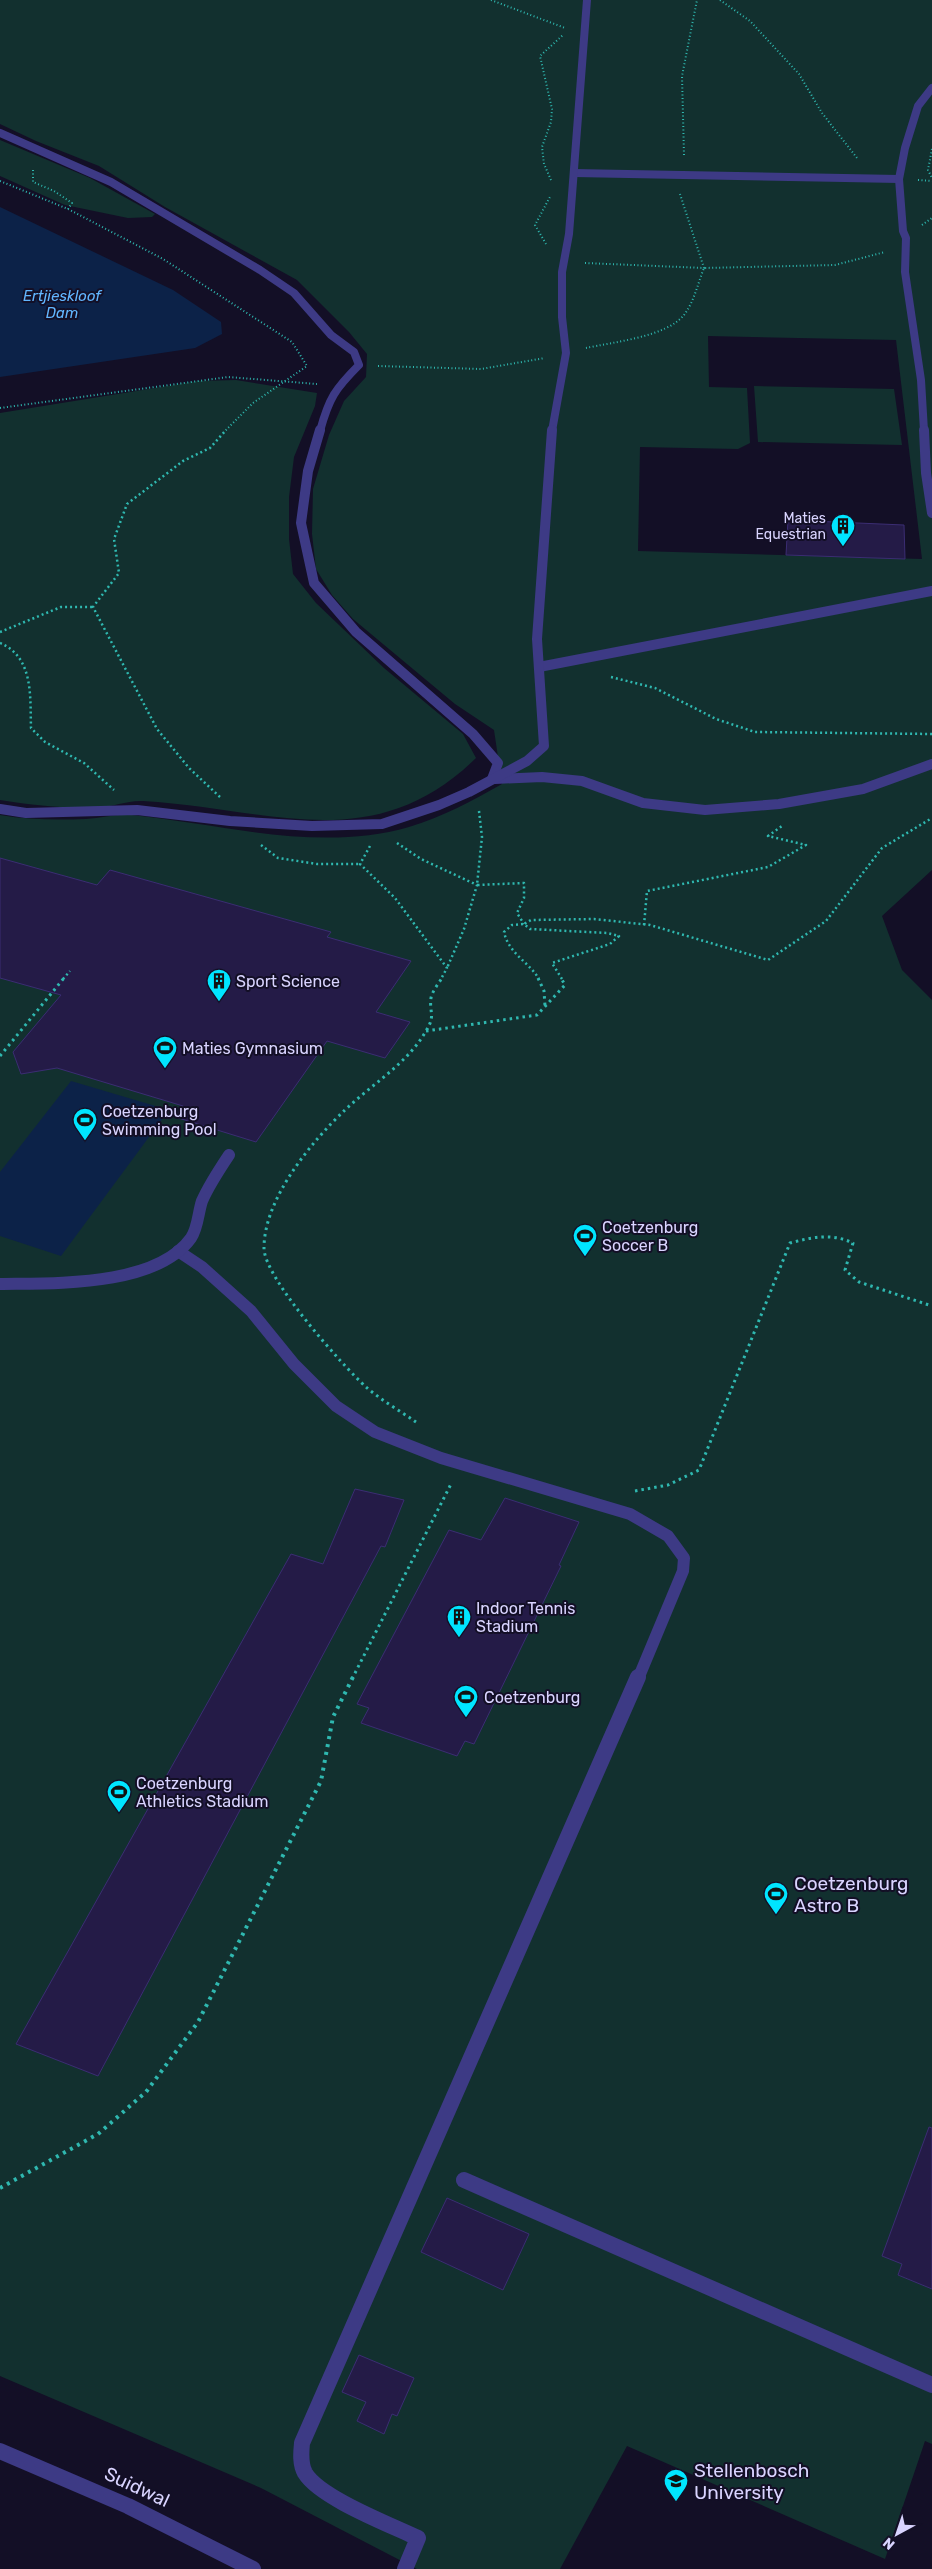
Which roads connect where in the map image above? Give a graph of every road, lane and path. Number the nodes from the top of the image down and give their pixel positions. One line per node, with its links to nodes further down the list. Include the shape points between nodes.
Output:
1 (491, 0): 19 (path, via 569,30 540,56 539,68 548,85 552,118 542,144 542,161 555,187 535,225)
2 (587, 0): 9 (street)
3 (697, 0): 10 (path, via 682,76 685,147)
4 (720, 0): 11 (path, via 750,21 799,74 822,113)
5 (932, 88): 13 (street, via 918,106)
6 (0, 133): 8 (street)
7 (932, 149): 12 (path, via 928,170)
8 (56, 158): 15 (path, via 33,170 33,182 72,203); 22 (street, via 111,182 294,293 331,334 354,352)
9 (574, 173): 10 (street); 19 (street)
10 (682, 175): 11 (street); 20 (path, via 679,197)
11 (872, 178): 13 (street)
12 (932, 178)
13 (899, 179): 18 (street)
14 (0, 180): 15 (path)
15 (68, 209): 23 (path, via 164,259 292,342 307,366)
16 (927, 222): 17 (path)
17 (932, 227)
18 (906, 238): 20 (path, via 864,261 826,266); 26 (street, via 905,272 921,380 926,473)
19 (563, 266): 20 (path); 21 (street, via 562,318)
20 (704, 268): 21 (path, via 684,315 673,324)
21 (566, 353): 22 (path, via 481,369); 32 (street, via 553,420 537,639)
22 (359, 365): 35 (street, via 338,386 328,402 308,471 300,524 314,583 356,632 473,734 498,762)
23 (282, 382): 24 (path); 25 (path, via 228,377 187,380); 28 (path, via 233,421 210,448 183,461 126,504 114,539 118,573)
24 (321, 383)
25 (0, 408)
26 (932, 513)
27 (932, 592): 31 (street)
28 (93, 607): 29 (path, via 61,607); 40 (path, via 157,729 189,768 230,808)
29 (0, 632)
30 (0, 643): 38 (path, via 21,657 26,673 31,728 45,742 84,763)
31 (573, 662): 32 (street); 33 (path, via 655,688 716,719 755,732)
32 (539, 667): 35 (street, via 544,746 527,760)
33 (932, 734)
34 (932, 764): 35 (street, via 863,789 779,804 705,810 643,803 582,781 542,777)
35 (492, 779): 36 (street)
36 (469, 792): 42 (street); 44 (path, via 481,817)
37 (0, 809): 38 (street, via 26,814)
38 (137, 810): 40 (street)
39 (932, 818): 46 (path, via 882,848 826,921 768,960)
40 (230, 821): 42 (street, via 312,826); 43 (path, via 278,858 317,864)
41 (790, 821): 46 (path, via 768,836 806,845 768,867 648,890)
42 (382, 824): 43 (path); 44 (path, via 396,842 421,859)
43 (360, 864): 47 (path, via 395,898)
44 (476, 885): 45 (path, via 524,883 524,898 517,913); 47 (path, via 464,929)
45 (524, 924): 46 (path, via 531,920 594,919); 49 (path, via 512,924 504,932 505,941 541,981); 49 (path, via 530,929 618,936 610,944 552,963 565,985)
46 (644, 925)
47 (447, 968): 50 (path, via 431,998 433,1016)
48 (70, 971): 51 (path)
49 (545, 1006): 50 (path, via 537,1015)
50 (426, 1031): 56 (path, via 408,1056 345,1110 310,1148 273,1205 264,1249 278,1282 318,1336 367,1388)
51 (0, 1056)
52 (228, 1155): 53 (street, via 204,1195 192,1237)
53 (178, 1251): 54 (street, via 144,1269 106,1278); 57 (street, via 202,1267 251,1311 294,1364 336,1406 375,1432)
54 (0, 1284)
55 (932, 1306): 58 (path, via 860,1282 845,1270 853,1242 846,1238 818,1235 790,1243 699,1470 660,1489)
56 (424, 1427)
57 (462, 1464): 60 (path, via 333,1717 321,1781 198,2022 146,2092 98,2134); 64 (street, via 630,1514 668,1536 684,1558 682,1571 620,1721 302,2443 300,2457 306,2476 318,2486 418,2538)
58 (627, 1491)
59 (464, 2180): 61 (street)
60 (0, 2188)
61 (932, 2385)
62 (0, 2451): 63 (street, Suidwal, via 134,2508)
63 (253, 2569)
64 (405, 2569)

